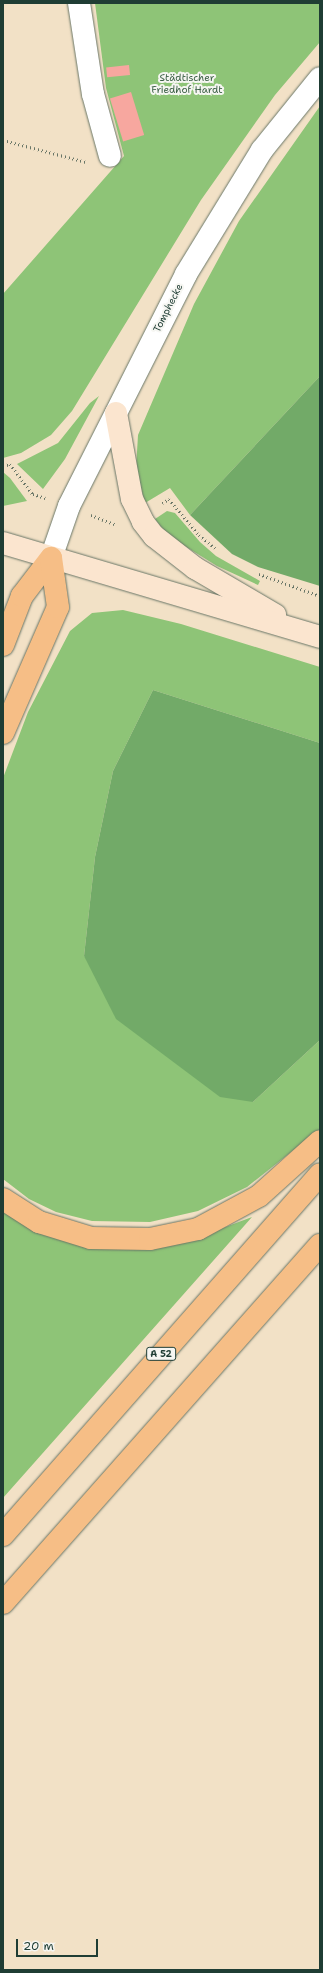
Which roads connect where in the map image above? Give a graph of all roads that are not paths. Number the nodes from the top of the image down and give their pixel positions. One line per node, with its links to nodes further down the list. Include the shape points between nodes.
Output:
1 (79, 3): 3 (street, via 93,94)
2 (320, 78): 4 (street, Tomphecke, via 262,150 186,274)
3 (110, 156)
4 (116, 413): 6 (street, Tomphecke, via 69,506); 7 (main road, via 132,499 142,522 154,536 195,568)
5 (3, 543): 6 (main road)
6 (51, 558): 7 (main road); 8 (highway, via 22,596); 9 (highway, via 58,607)
7 (312, 634)
8 (3, 645)
9 (3, 733)
10 (320, 1141): 12 (highway, via 259,1196 198,1229 150,1239 91,1238 39,1222)
11 (320, 1174): 14 (highway, A 52)
12 (3, 1199)
13 (320, 1245): 15 (highway)
14 (3, 1535)
15 (3, 1603)

